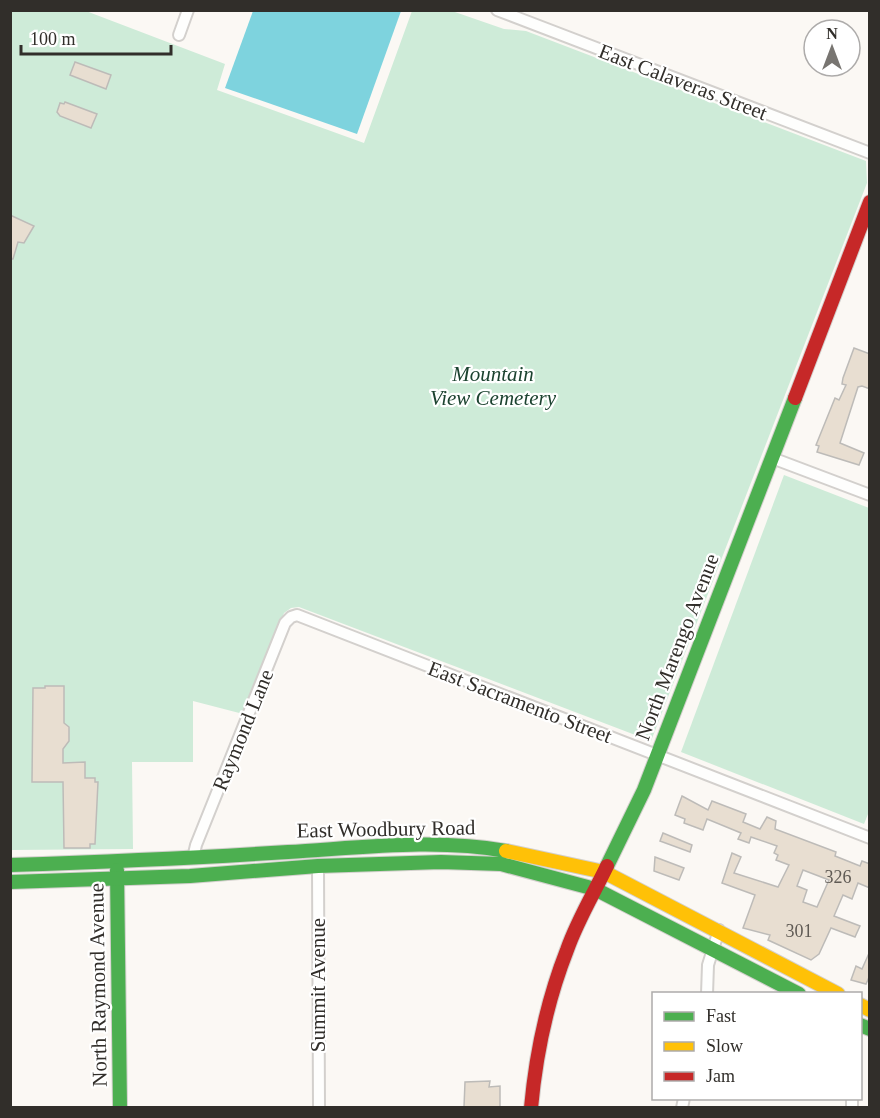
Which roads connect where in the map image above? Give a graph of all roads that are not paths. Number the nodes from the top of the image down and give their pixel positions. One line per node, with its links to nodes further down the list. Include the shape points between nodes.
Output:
1 (188, 10): 4 (street)
2 (497, 10): 3 (street, East Calaveras Street)
3 (513, 13): 5 (street, East Calaveras Street)
4 (179, 35)
5 (870, 153)
6 (870, 202): 7 (main road, North Marengo Avenue)
7 (772, 458): 8 (street); 10 (main road, North Marengo Avenue)
8 (870, 495)
9 (304, 617): 10 (street, East Sacramento Street); 12 (street, Raymond Lane, via 291,617 285,623)
10 (657, 756): 11 (street, East Sacramento Street); 16 (main road, North Marengo Avenue)
11 (870, 838)
12 (194, 858): 13 (main road, East Woodbury Road); 16 (main road, East Woodbury Road, via 367,847 473,846 573,862)
13 (117, 862): 14 (main road, East Woodbury Road); 17 (main road, North Raymond Avenue)
14 (10, 865)
15 (318, 866): 17 (main road, East Woodbury Road); 19 (main road, East Woodbury Road, via 501,864); 25 (street, Summit Avenue)
16 (604, 872): 19 (main road, North Marengo Avenue); 20 (main road, East Woodbury Road)
17 (118, 879): 18 (main road, East Woodbury Road); 26 (main road, North Raymond Avenue)
18 (10, 882)
19 (595, 889): 21 (main road, East Woodbury Road); 27 (main road, North Marengo Avenue, via 567,948 547,1010 536,1057)
20 (719, 930): 21 (street); 24 (main road, East Woodbury Road)
21 (714, 950): 22 (street, via 708,965); 23 (main road, East Woodbury Road)
22 (707, 992)
23 (797, 992)
24 (836, 992)
25 (319, 1106)
26 (120, 1107)
27 (531, 1107)

